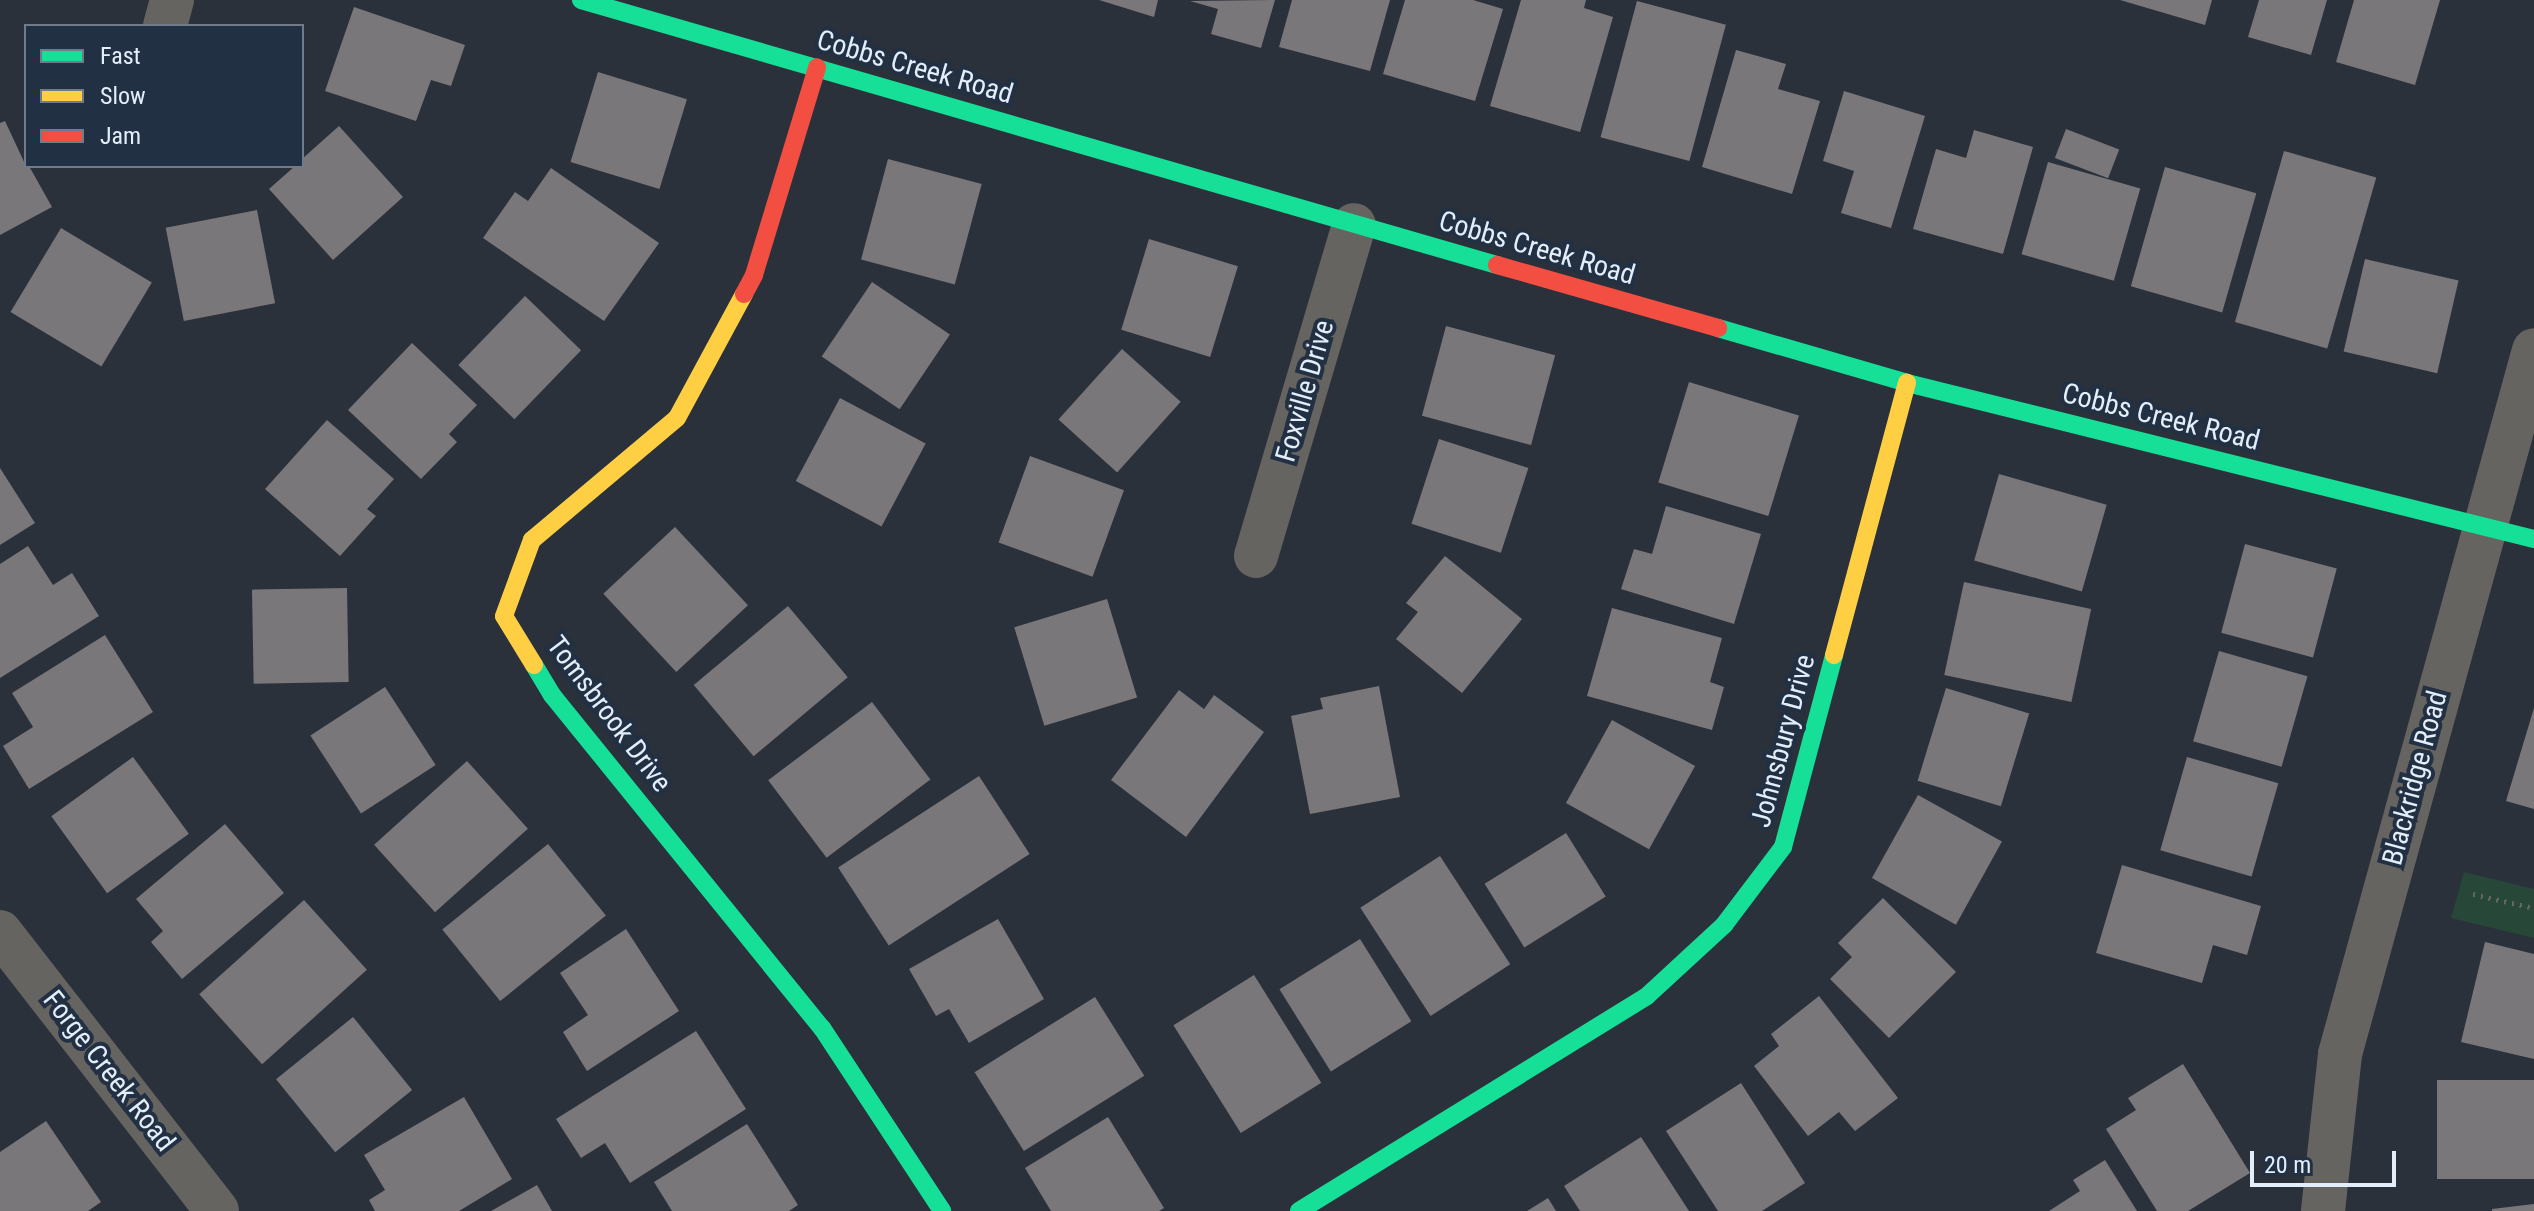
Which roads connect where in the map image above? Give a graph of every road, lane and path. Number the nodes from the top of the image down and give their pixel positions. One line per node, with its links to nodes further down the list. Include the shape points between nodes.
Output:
1 (172, 0): 3 (street)
2 (581, 0): 4 (street, Cobbs Creek Road)
3 (166, 24)
4 (817, 67): 5 (street, Cobbs Creek Road); 15 (street, Tomsbrook Drive, via 754,275 677,418 532,540 504,616 552,695 822,1028)
5 (1354, 225): 7 (street, Cobbs Creek Road); 10 (street, Foxville Drive)
6 (2534, 350): 8 (street, Blackridge Road)
7 (1907, 383): 8 (street, Cobbs Creek Road); 16 (street, Johnsbury Drive, via 1783,847 1724,925 1647,996)
8 (2483, 527): 9 (street, Cobbs Creek Road); 17 (street, Blackridge Road, via 2340,1054)
9 (2534, 539)
10 (1256, 556)
11 (2473, 894): 12 (path)
12 (2534, 908)
13 (0, 932): 14 (street, Forge Creek Road)
14 (217, 1211)
15 (942, 1211)
16 (1299, 1211)
17 (2323, 1211)

